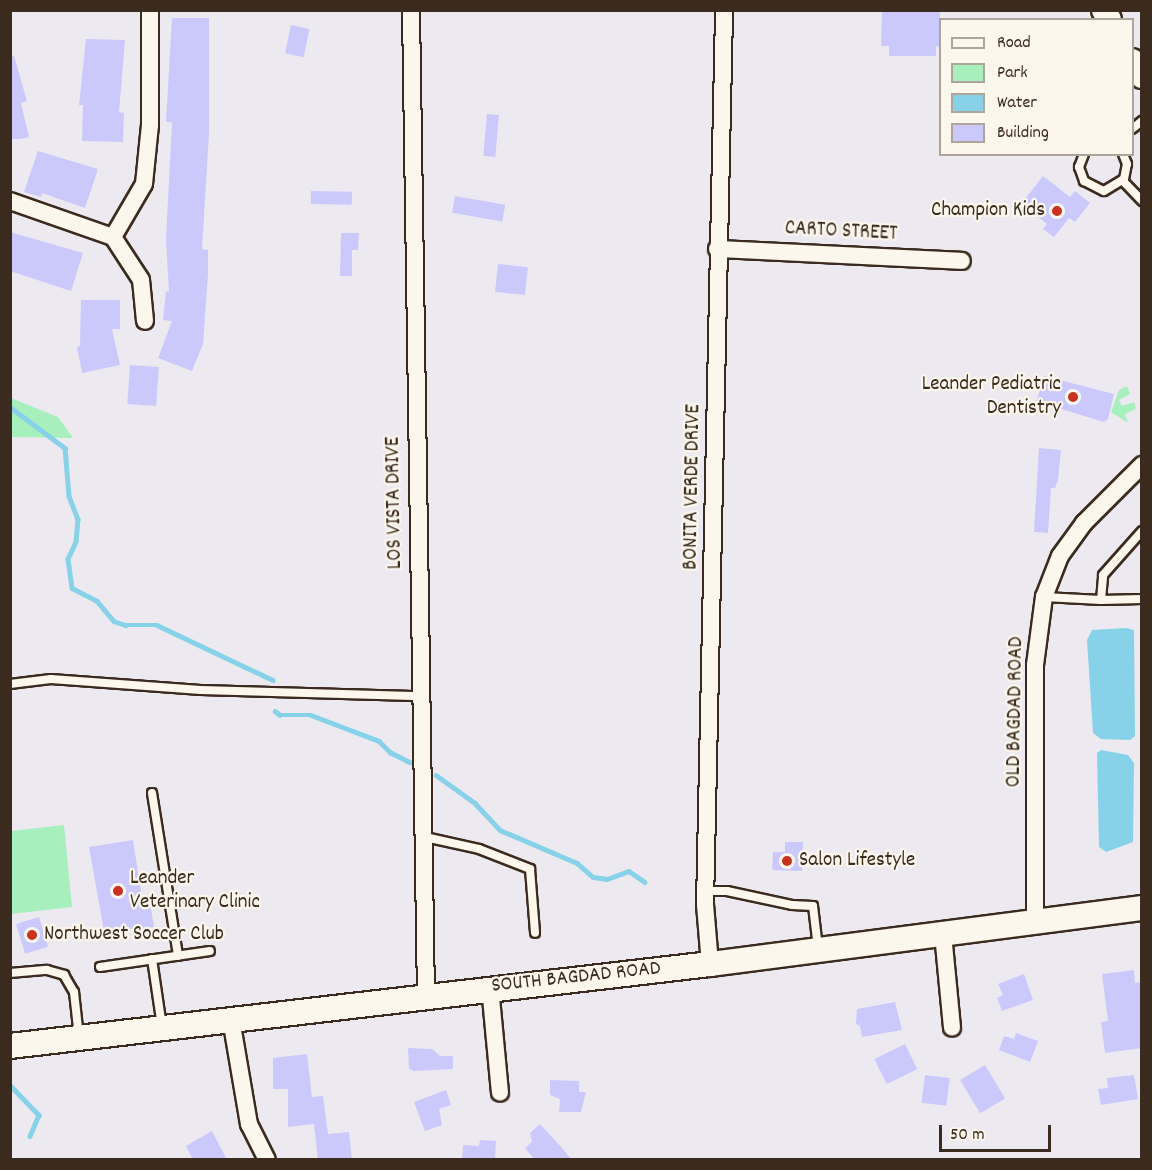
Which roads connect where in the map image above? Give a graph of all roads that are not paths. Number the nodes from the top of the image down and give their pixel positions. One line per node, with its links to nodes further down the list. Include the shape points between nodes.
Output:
1 (150, 10): 9 (street, via 150,125 144,184)
2 (411, 10): 19 (street, LOS VISTA DRIVE)
3 (724, 10): 10 (street, BONITA VERDE DRIVE)
4 (1084, 156): 6 (lane, via 1080,174 1089,187 1104,191)
5 (1124, 156): 6 (lane, via 1127,164)
6 (1123, 181): 8 (lane)
7 (10, 201): 9 (street)
8 (1142, 201)
9 (113, 237): 12 (street, via 141,280)
10 (717, 249): 11 (street, CARTO STREET); 22 (street, BONITA VERDE DRIVE, via 716,507)
11 (962, 261)
12 (145, 321)
13 (1142, 465): 15 (street, OLD BAGDAD ROAD, via 1083,523 1060,556)
14 (1140, 537): 17 (lane, via 1103,575)
15 (1044, 597): 17 (lane); 24 (street, OLD BAGDAD ROAD, via 1035,665)
16 (1142, 599): 17 (lane)
17 (1101, 600)
18 (10, 684): 19 (lane, via 51,679 201,690)
19 (422, 696): 21 (street, LOS VISTA DRIVE)
20 (152, 793): 29 (lane)
21 (425, 837): 25 (lane, via 479,849 530,869); 35 (street, LOS VISTA DRIVE)
22 (705, 891): 27 (lane, via 727,891 813,906); 31 (street, BONITA VERDE DRIVE)
23 (1142, 908): 24 (main road, SOUTH BAGDAD ROAD)
24 (1035, 923): 26 (main road, SOUTH BAGDAD ROAD)
25 (535, 933)
26 (944, 934): 27 (main road, SOUTH BAGDAD ROAD); 38 (street)
27 (818, 949): 31 (main road, SOUTH BAGDAD ROAD)
28 (210, 951): 29 (lane)
29 (178, 956): 30 (lane)
30 (152, 959): 32 (lane); 37 (lane)
31 (710, 964): 34 (main road, SOUTH BAGDAD ROAD)
32 (100, 967)
33 (10, 973): 39 (lane, via 47,970 64,975 74,992)
34 (490, 987): 35 (main road, SOUTH BAGDAD ROAD); 41 (street)
35 (426, 995): 36 (main road, SOUTH BAGDAD ROAD)
36 (231, 1019): 37 (main road, SOUTH BAGDAD ROAD); 42 (street, via 249,1124)
37 (162, 1028): 39 (main road, SOUTH BAGDAD ROAD)
38 (952, 1028)
39 (79, 1037): 40 (main road, SOUTH BAGDAD ROAD)
40 (12, 1045)
41 (500, 1093)
42 (267, 1160)

